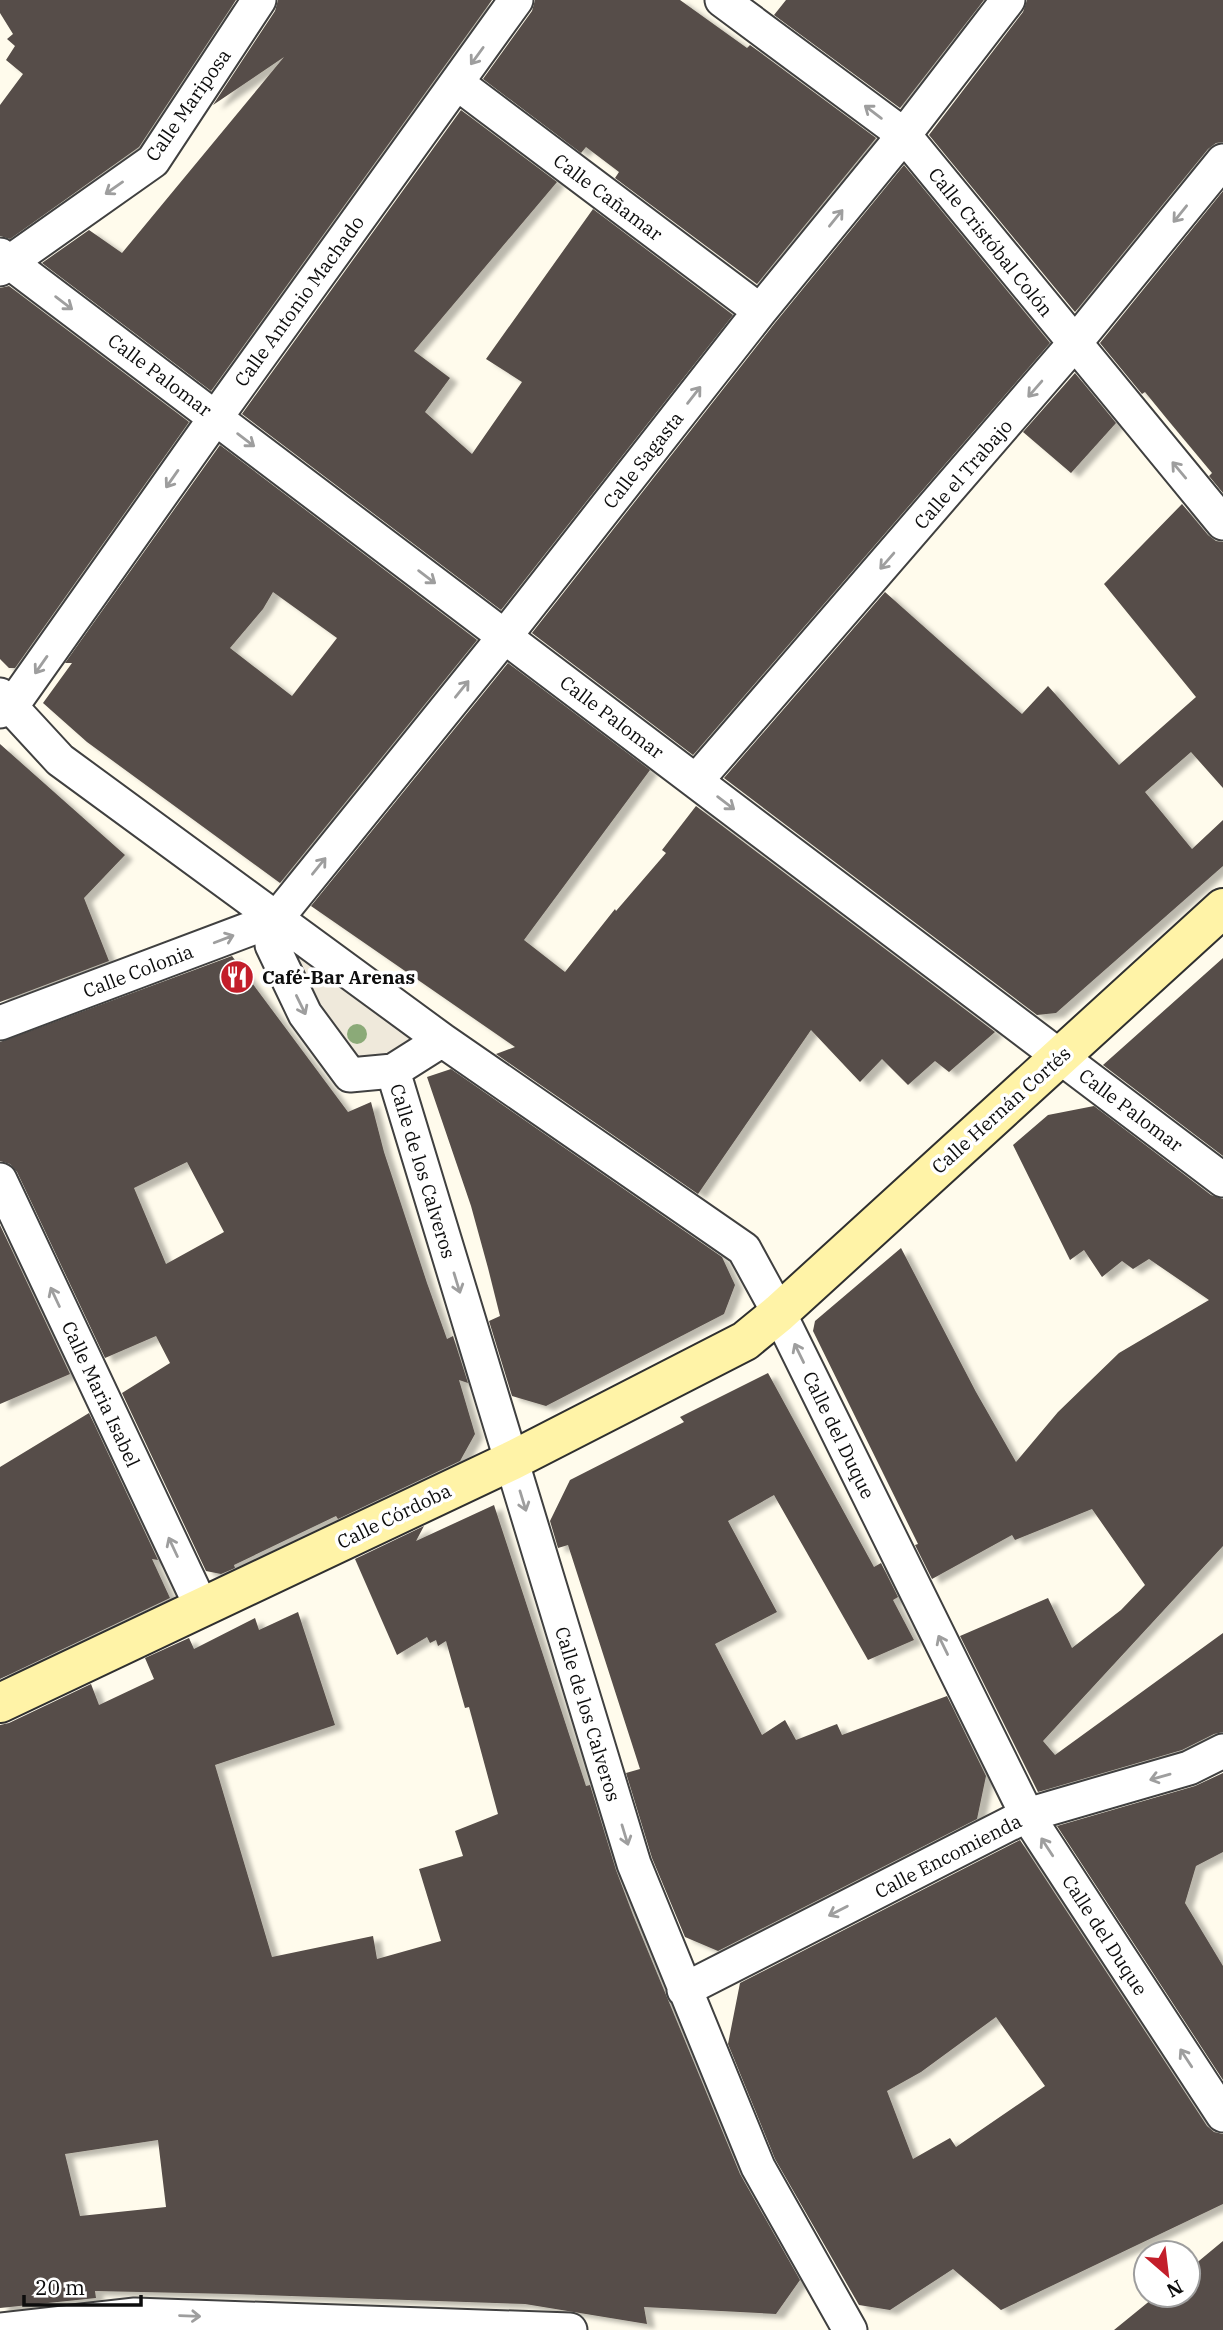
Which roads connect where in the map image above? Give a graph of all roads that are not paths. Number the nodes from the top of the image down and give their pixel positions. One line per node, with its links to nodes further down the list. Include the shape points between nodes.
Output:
1 (259, 0): 9 (street, Calle Mariposa, one-way to 9, via 153,161)
2 (516, 0): 6 (street, Calle Antonio Machado, one-way to 6)
3 (722, 0): 5 (street, Calle Cristóbal Colón)
4 (1008, 0): 7 (street, Calle Sagasta)
5 (760, 11): 7 (street, Calle Cristóbal Colón, one-way to 5)
6 (457, 83): 10 (street, Calle Cañamar); 12 (street, Calle Antonio Machado)
7 (904, 135): 10 (street, Calle Sagasta, one-way to 7); 11 (street, Calle Cristóbal Colón)
8 (1223, 161): 11 (street, Calle el Trabajo, one-way to 11)
9 (3, 262): 12 (street, Calle Palomar, one-way to 12)
10 (760, 311): 14 (street, Calle Sagasta, one-way to 10)
11 (1074, 344): 13 (street, Calle Cristóbal Colón, one-way to 11); 16 (street, Calle el Trabajo, one-way to 16)
12 (216, 417): 14 (street, Calle Palomar, one-way to 14); 15 (street, Calle Antonio Machado, one-way to 15)
13 (1223, 523)
14 (505, 636): 16 (street, Calle Palomar); 18 (street, Calle Sagasta, one-way to 14)
15 (4, 705): 18 (street, via 60,760)
16 (696, 781): 21 (street, Calle Palomar, one-way to 21)
17 (1223, 908): 21 (main road, Calle Hernán Cortés)
18 (276, 919): 19 (street, Calle Colonia, one-way to 18); 20 (street, Calle del Duque); 22 (street, Calle de los Calveros, one-way to 22, via 272,945 305,1014 350,1074)
19 (0, 1023)
20 (442, 1040): 22 (street, Calle de los Calveros); 25 (street, Calle del Duque, via 744,1249)
21 (1060, 1056): 24 (street, Calle Palomar); 25 (main road, Calle Hernán Cortés)
22 (393, 1071): 26 (street, Calle de los Calveros, one-way to 26)
23 (0, 1180): 27 (street, Calle Maria Isabel, one-way to 23)
24 (1223, 1180)
25 (779, 1313): 26 (main road, Calle Córdoba, via 745,1340); 30 (street, Calle del Duque, one-way to 25)
26 (511, 1461): 27 (main road, Calle Córdoba); 31 (street, Calle de los Calveros, one-way to 31, via 634,1864)
27 (202, 1608): 28 (main road, Calle Córdoba)
28 (0, 1703)
29 (1223, 1751): 30 (street, Calle Encomienda, one-way to 30, via 1189,1768)
30 (1027, 1815): 31 (street, Calle Encomienda, one-way to 31); 32 (street, Calle del Duque, one-way to 30)
31 (684, 1990): 36 (street, Calle de los Calveros, via 758,2167)
32 (1223, 2115)
33 (482, 2328): 34 (street, one-way to 33, via 135,2315); 35 (street)
34 (0, 2330)
35 (570, 2330)
36 (850, 2330)

